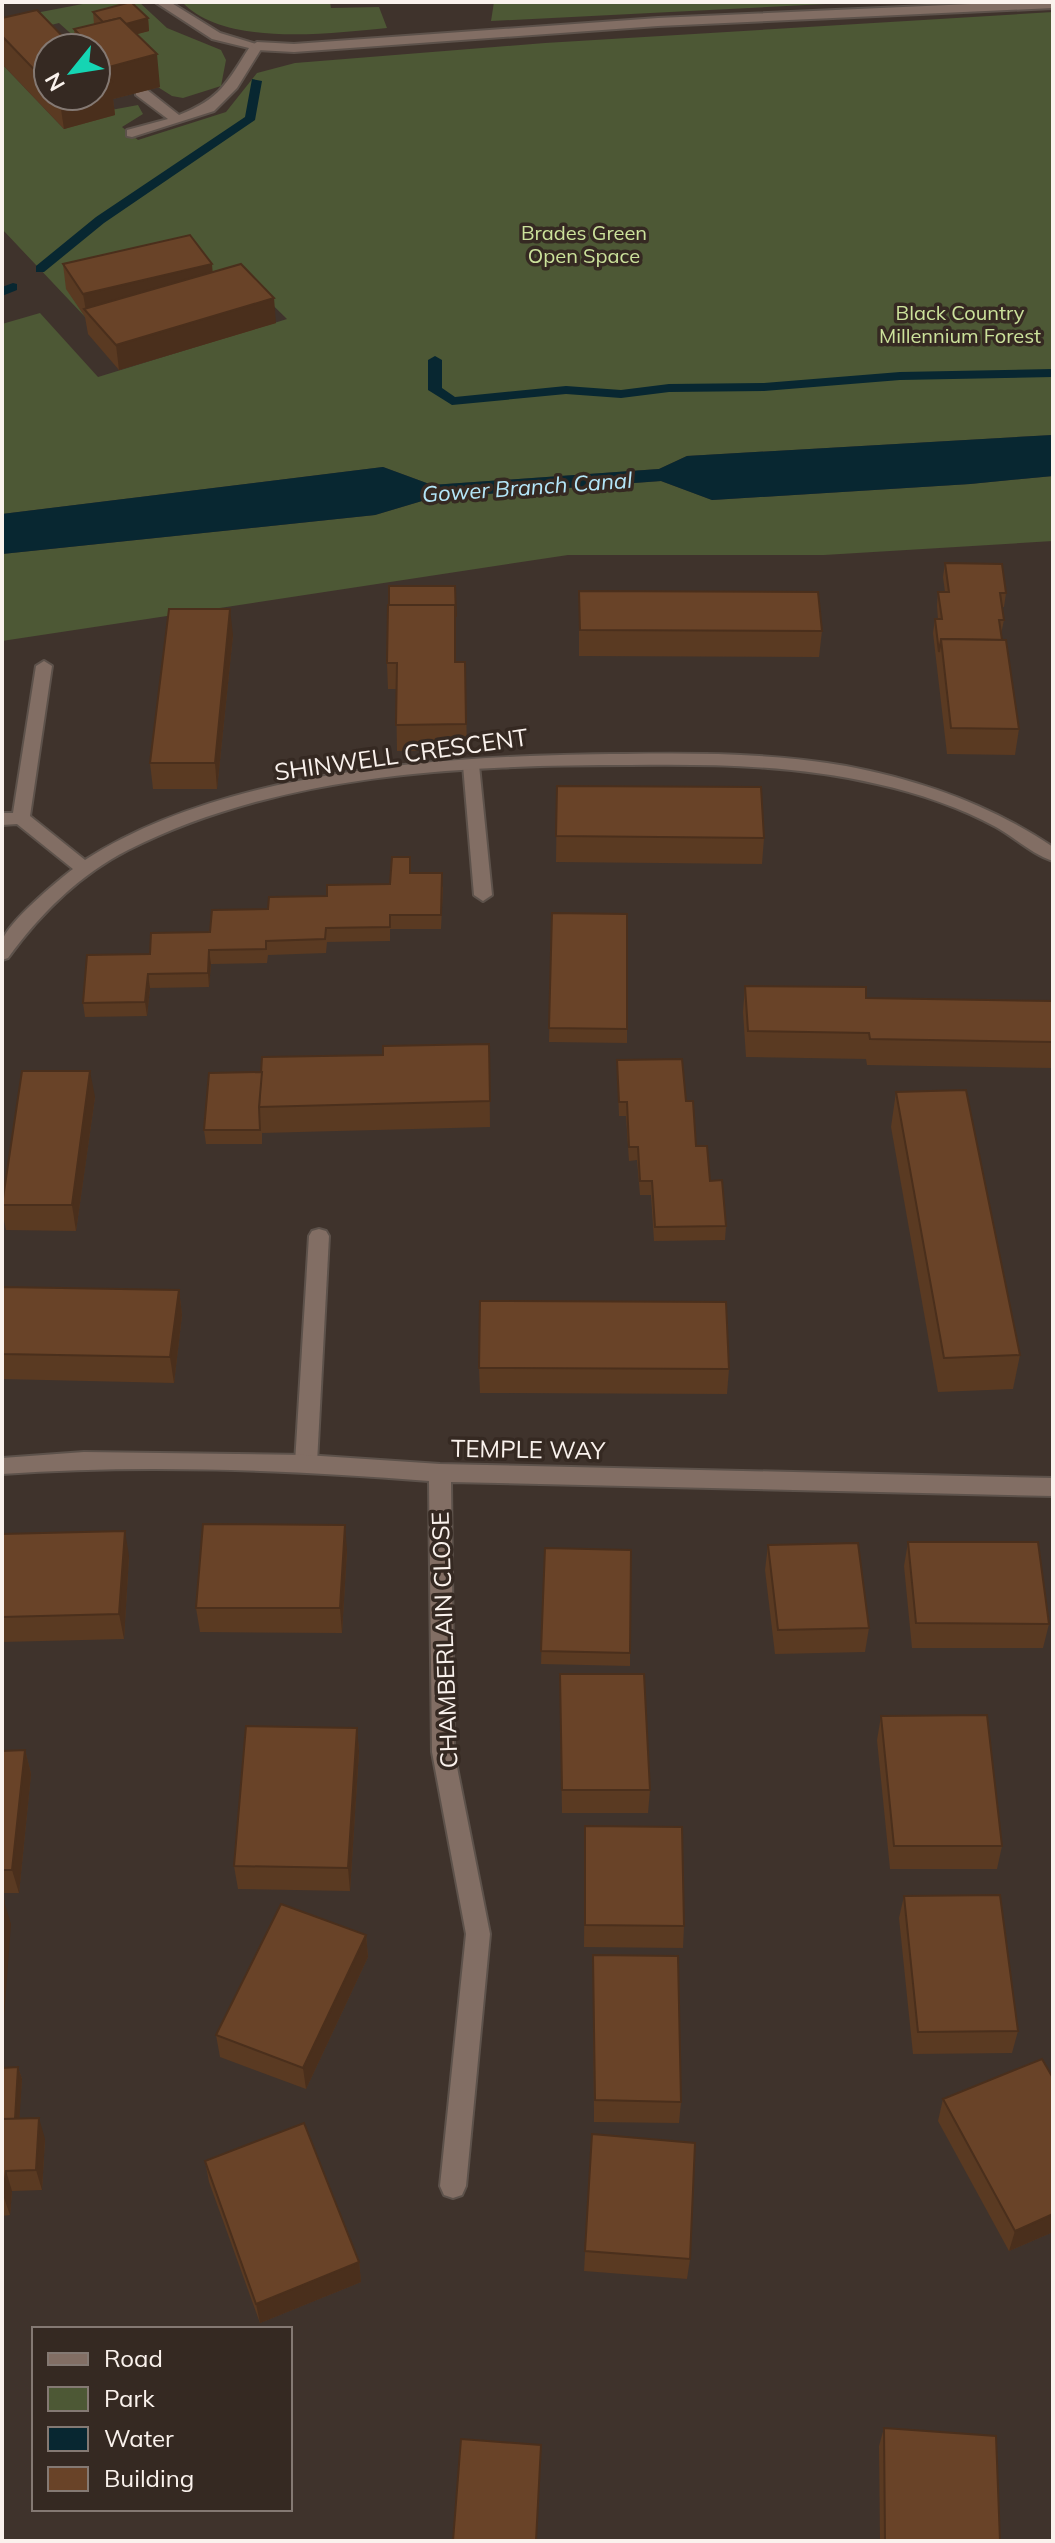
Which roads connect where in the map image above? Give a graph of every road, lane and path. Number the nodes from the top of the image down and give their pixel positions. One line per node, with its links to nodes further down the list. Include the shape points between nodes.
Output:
1 (161, 2): 3 (street, via 216,36)
2 (1053, 4): 3 (street)
3 (257, 46): 5 (street, via 232,85 209,108)
4 (141, 92): 5 (street)
5 (178, 120): 6 (street)
6 (132, 133)
7 (44, 666): 9 (street)
8 (471, 765): 12 (street, SHINWELL CRESCENT, via 549,759 762,760 819,767 940,797); 14 (street, SHINWELL CRESCENT, via 338,781 195,815 121,846); 15 (street)
9 (21, 818): 10 (street); 14 (street)
10 (2, 819)
11 (1053, 831): 12 (street)
12 (1036, 842): 13 (street, SHINWELL CRESCENT)
13 (1053, 855)
14 (86, 870): 16 (street, SHINWELL CRESCENT, via 41,905)
15 (483, 895)
16 (2, 954)
17 (319, 1236): 18 (street)
18 (306, 1463): 19 (street, TEMPLE WAY, via 84,1460); 20 (street, TEMPLE WAY)
19 (2, 1466)
20 (440, 1473): 21 (street, TEMPLE WAY); 22 (street, CHAMBERLAIN CLOSE, via 443,1752 478,1934)
21 (1053, 1487)
22 (453, 2186)

